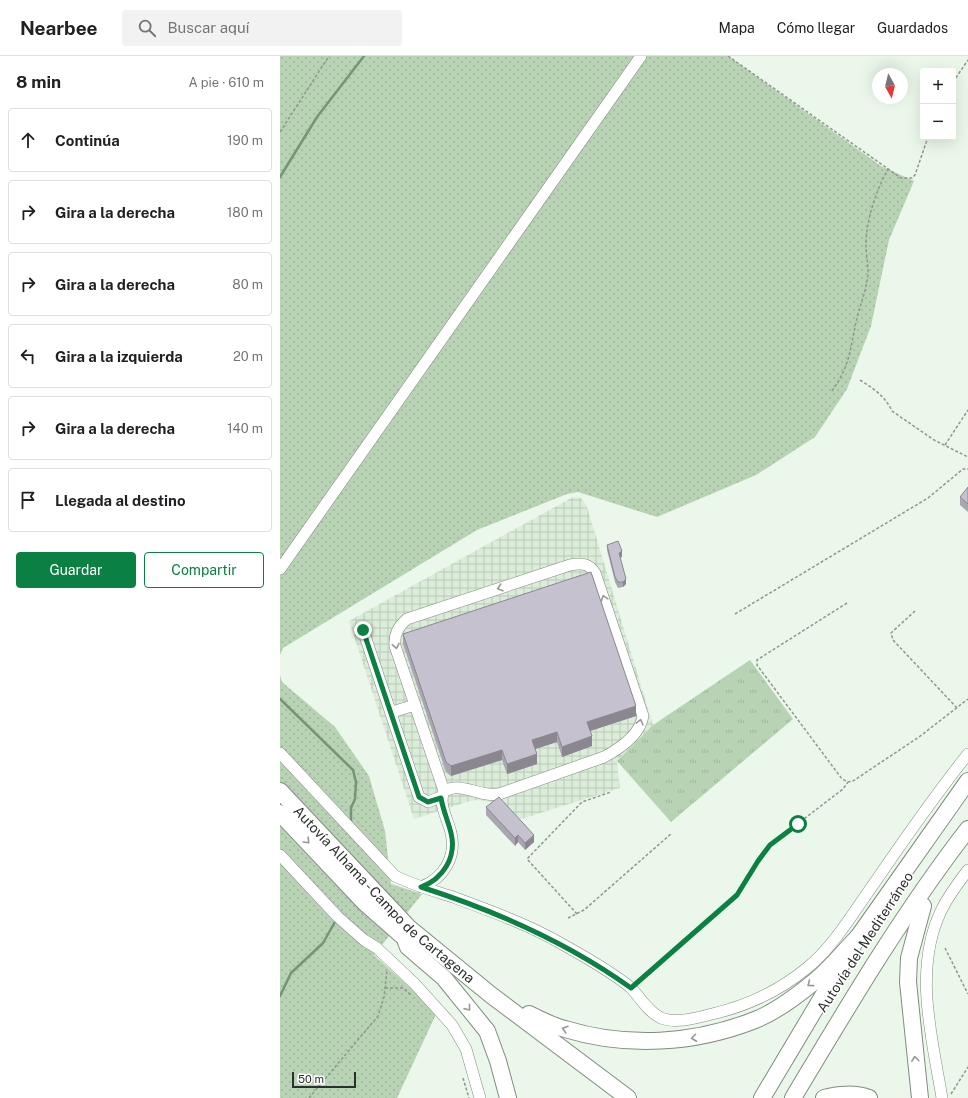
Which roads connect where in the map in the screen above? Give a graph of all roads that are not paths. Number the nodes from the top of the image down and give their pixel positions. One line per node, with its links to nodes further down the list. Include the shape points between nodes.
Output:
1 (641, 56): 2 (lane)
2 (280, 569)
3 (363, 630): 5 (lane)
4 (415, 705): 5 (lane); 11 (lane); 11 (lane, one-way to 4, via 455,787 484,795 499,794 592,762 616,751 638,729 643,716 591,566 584,563 570,565 407,619 396,632 395,646)
5 (392, 712): 11 (lane, via 419,797 428,802)
6 (280, 753): 17 (lane, via 395,876)
7 (968, 754): 17 (lane, via 941,788 845,925 808,968 757,1000 733,1010 685,1020 660,1018 631,988 602,967 559,943 514,921)
8 (968, 781): 19 (highway)
9 (968, 790): 28 (highway, Autovía del Mediterráneo, via 834,988)
10 (280, 791): 21 (highway, Autovía Alhama - Campo de Cartagena, via 409,928)
11 (443, 794): 17 (lane, via 452,834 449,862 442,875)
12 (280, 813): 20 (highway, Autovía Alhama - Campo de Cartagena, one-way to 20, via 365,903)
13 (968, 829): 29 (highway, Autovía del Mediterráneo, via 877,960)
14 (968, 840): 18 (highway)
15 (280, 855): 23 (lane, via 338,917 388,958 452,1025 466,1049)
16 (968, 870): 22 (lane, via 941,911 926,961 928,1006)
17 (421, 887)
18 (923, 906): 30 (highway); 33 (highway, one-way to 18, via 908,982 909,958)
19 (858, 937): 21 (highway, one-way to 21, via 816,980 787,1001 756,1020 704,1036 650,1042 599,1038 563,1029); 27 (highway)
20 (404, 939): 24 (highway, one-way to 24, via 408,947 444,978 487,1031); 25 (highway)
21 (492, 995): 26 (highway)
22 (946, 1097)
23 (480, 1098)
24 (508, 1098)
25 (611, 1098)
26 (628, 1098)
27 (762, 1098)
28 (768, 1098)
29 (793, 1098)
30 (800, 1098)
31 (824, 1098): 32 (highway, via 833,1095)
32 (868, 1098)
33 (920, 1098)

